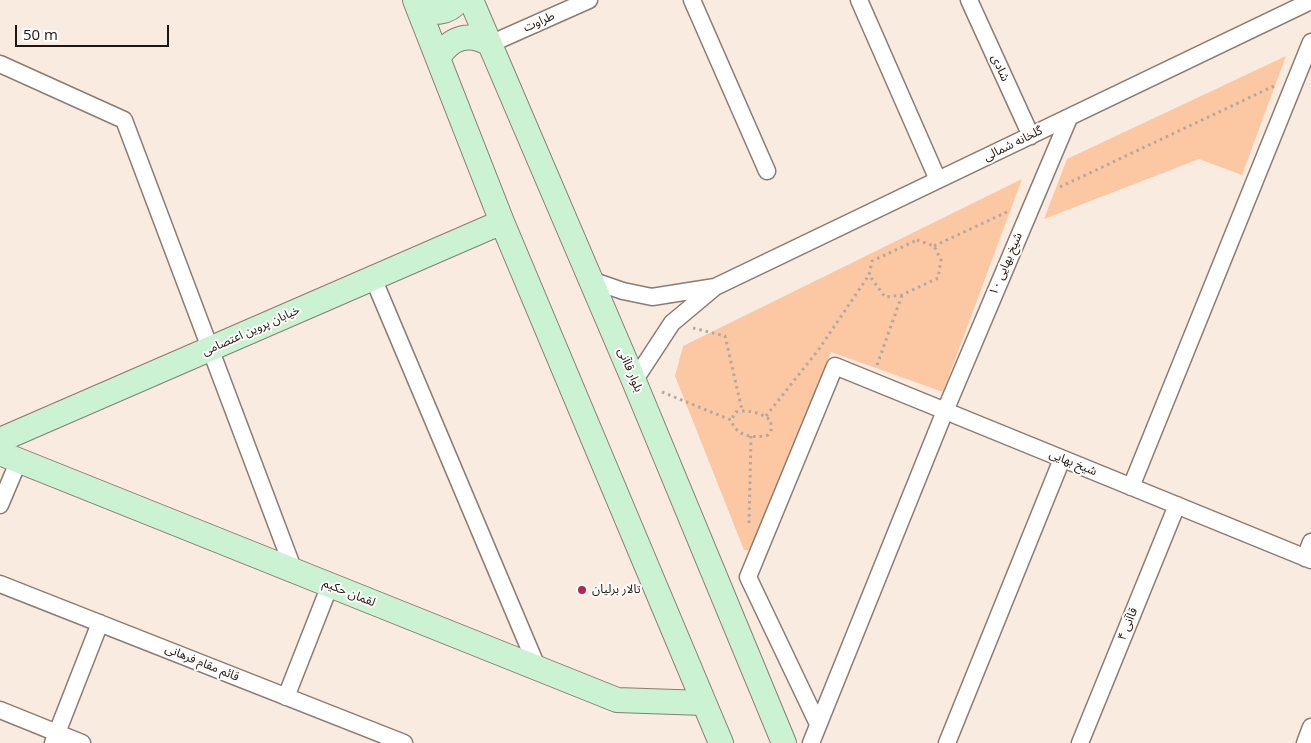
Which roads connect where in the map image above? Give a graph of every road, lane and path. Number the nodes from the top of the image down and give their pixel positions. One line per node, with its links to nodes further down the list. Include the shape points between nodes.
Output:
1 (459, 0): 8 (main road, via 443,12 426,11)
2 (471, 0): 10 (main road, بلوار قاآنی)
3 (589, 0): 10 (street, طراوت)
4 (692, 0): 16 (street)
5 (859, 0): 17 (street)
6 (969, 0): 15 (street, شادی)
7 (1311, 1): 14 (street, گلخانه شمالی)
8 (416, 3): 11 (main road)
9 (1311, 42): 13 (street)
10 (490, 44): 11 (main road, via 481,39 461,38 444,49); 23 (main road, بلوار قاآنی)
11 (439, 57): 19 (main road)
12 (0, 64): 27 (street, via 124,120)
13 (1298, 75): 18 (path); 38 (street)
14 (1069, 118): 15 (street, گلخانه شمالی); 18 (street, شیخ بهایی ۱۰)
15 (1031, 136): 17 (street, گلخانه شمالی)
16 (767, 171)
17 (938, 180): 24 (street, گلخانه شمالی)
18 (1034, 199): 20 (path); 31 (street, شیخ بهایی ۱۰)
19 (502, 222): 22 (main road, خیابان پروین اعتصامی); 49 (main road)
20 (934, 246): 21 (path, via 917,240 872,261); 25 (path, via 940,260 938,278)
21 (869, 274): 25 (path, via 885,297); 32 (path, via 819,349)
22 (374, 278): 27 (main road, خیابان پروین اعتصامی); 47 (street)
23 (591, 280): 24 (street, via 652,297); 28 (main road, بلوار قاآنی)
24 (715, 287): 26 (street)
25 (902, 295): 29 (path)
26 (672, 323): 28 (street); 30 (path, via 725,336)
27 (210, 349): 35 (main road, خیابان پروین اعتصامی); 43 (street)
28 (634, 381): 33 (path); 57 (main road, بلوار قاآنی)
29 (871, 381): 31 (street, شیخ بهایی); 51 (street, شیخ بهایی, via 836,366 748,577)
30 (742, 410): 32 (path); 33 (path, via 736,412)
31 (945, 411): 37 (street, شیخ بهایی); 51 (street, شیخ بهایی ۱۰)
32 (766, 416): 34 (path, via 771,422 768,435)
33 (731, 420): 34 (path, via 734,430)
34 (751, 436): 41 (path)
35 (0, 440)
36 (9, 456): 39 (street); 43 (main road, لقمان حکیم)
37 (1062, 459): 38 (street, شیخ بهایی); 59 (street)
38 (1131, 487): 40 (street, شیخ بهایی)
39 (0, 505)
40 (1177, 505): 42 (street, شیخ بهایی); 60 (street, قاآنی ۴)
41 (749, 530)
42 (1309, 553)
43 (294, 571): 45 (main road, لقمان حکیم)
44 (0, 584): 46 (street, قائم مقام فرهانی)
45 (330, 585): 47 (main road, لقمان حکیم); 48 (street)
46 (100, 623): 48 (street, قائم مقام فرهانی); 53 (street)
47 (538, 669): 49 (main road, لقمان حکیم, via 617,700)
48 (286, 696): 55 (street, قائم مقام فرهانی)
49 (704, 703): 56 (main road)
50 (0, 710): 53 (street)
51 (818, 724): 58 (street, شیخ بهایی ۱۰)
52 (1311, 727): 61 (street)
53 (55, 738): 54 (street)
54 (82, 743)
55 (404, 743)
56 (721, 743)
57 (784, 743)
58 (811, 743)
59 (947, 743)
60 (1080, 743)
61 (1304, 743)

